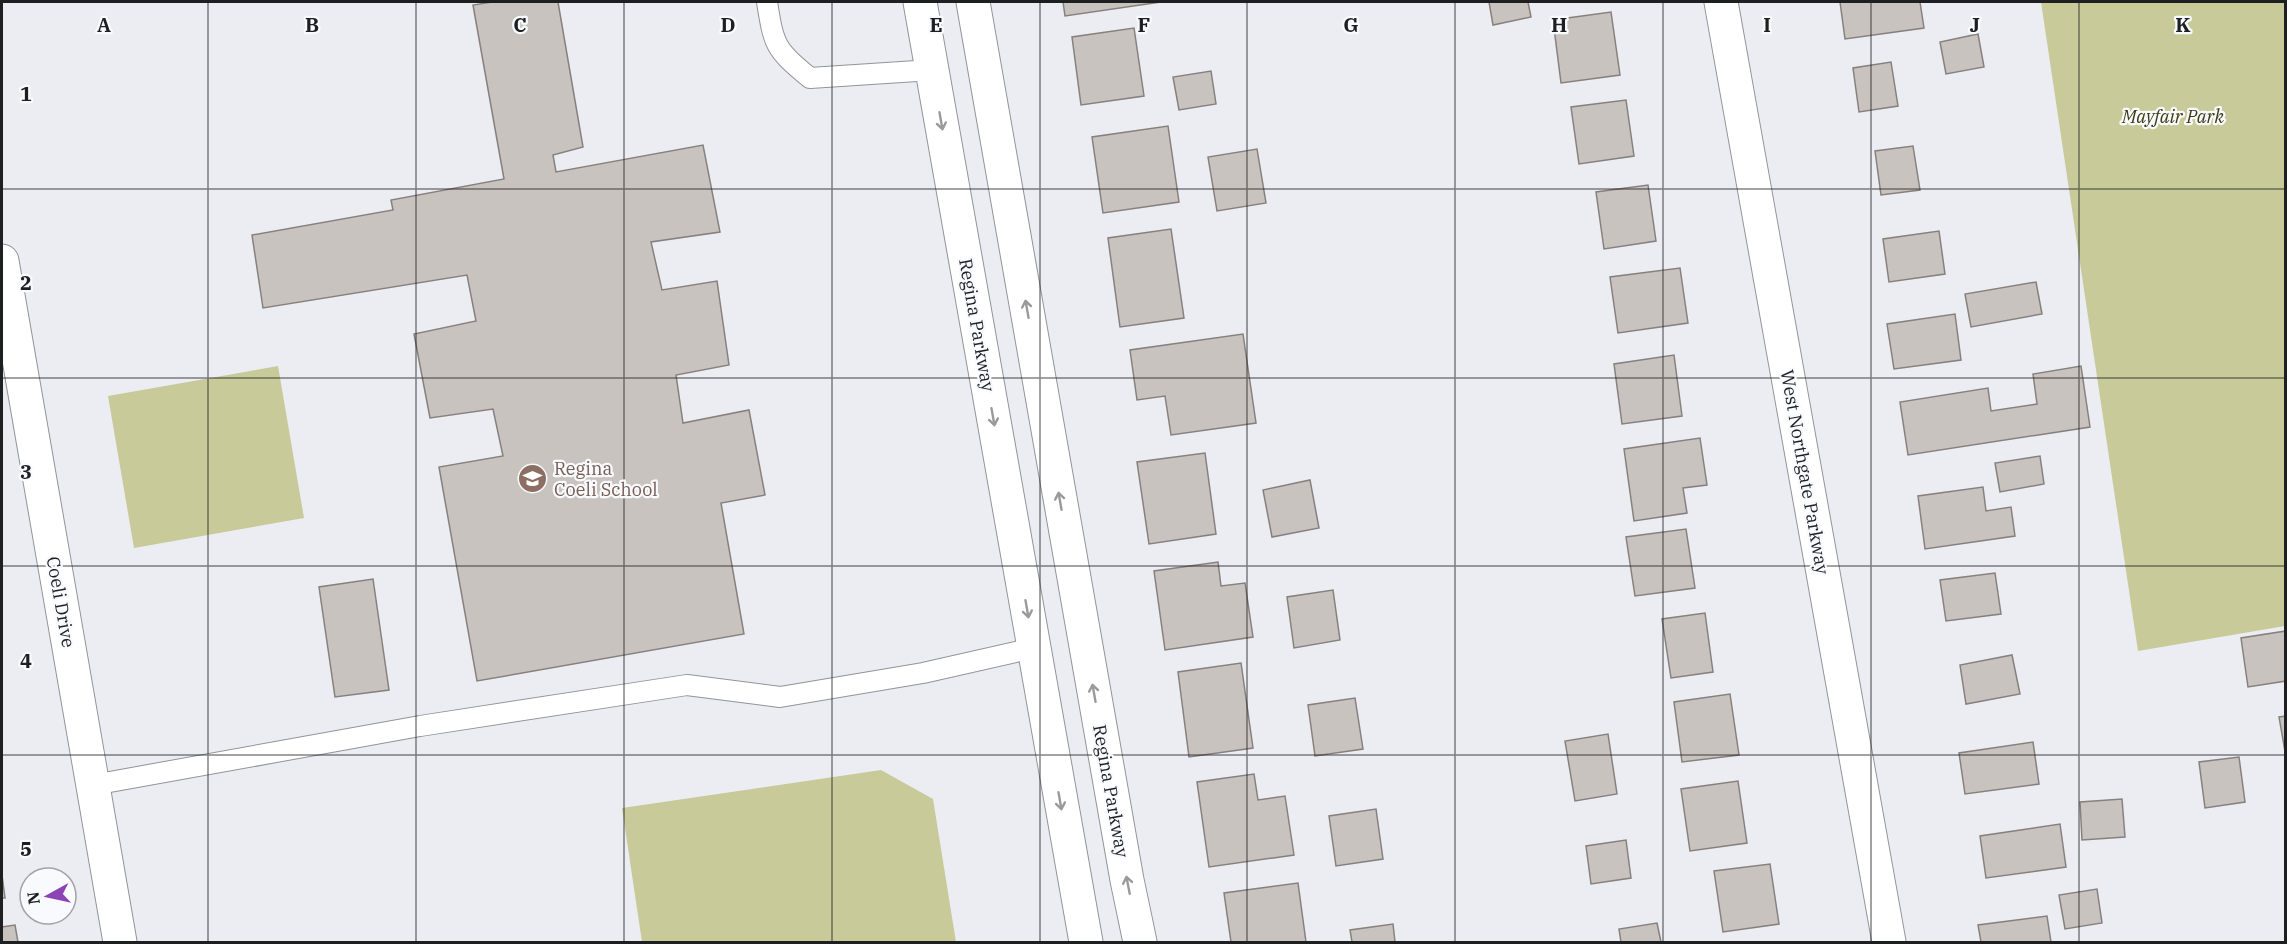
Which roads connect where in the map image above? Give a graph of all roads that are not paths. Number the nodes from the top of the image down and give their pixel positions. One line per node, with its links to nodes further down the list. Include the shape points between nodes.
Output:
1 (767, 2): 5 (lane, via 773,40 787,59 810,78)
2 (920, 2): 5 (street, Regina Parkway)
3 (973, 2): 7 (street, Regina Parkway, one-way to 3)
4 (1721, 2): 13 (street, West Northgate Parkway)
5 (932, 70): 8 (street, Regina Parkway, one-way to 8)
6 (2, 261): 9 (street, Coeli Drive)
7 (1084, 639): 8 (street); 12 (street, Regina Parkway, one-way to 7)
8 (1034, 648): 9 (lane, via 923,673 780,697 687,685 420,726); 11 (street, Regina Parkway, one-way to 11)
9 (93, 786): 10 (street, Coeli Drive)
10 (120, 942)
11 (1086, 942)
12 (1140, 942)
13 (1889, 942)

